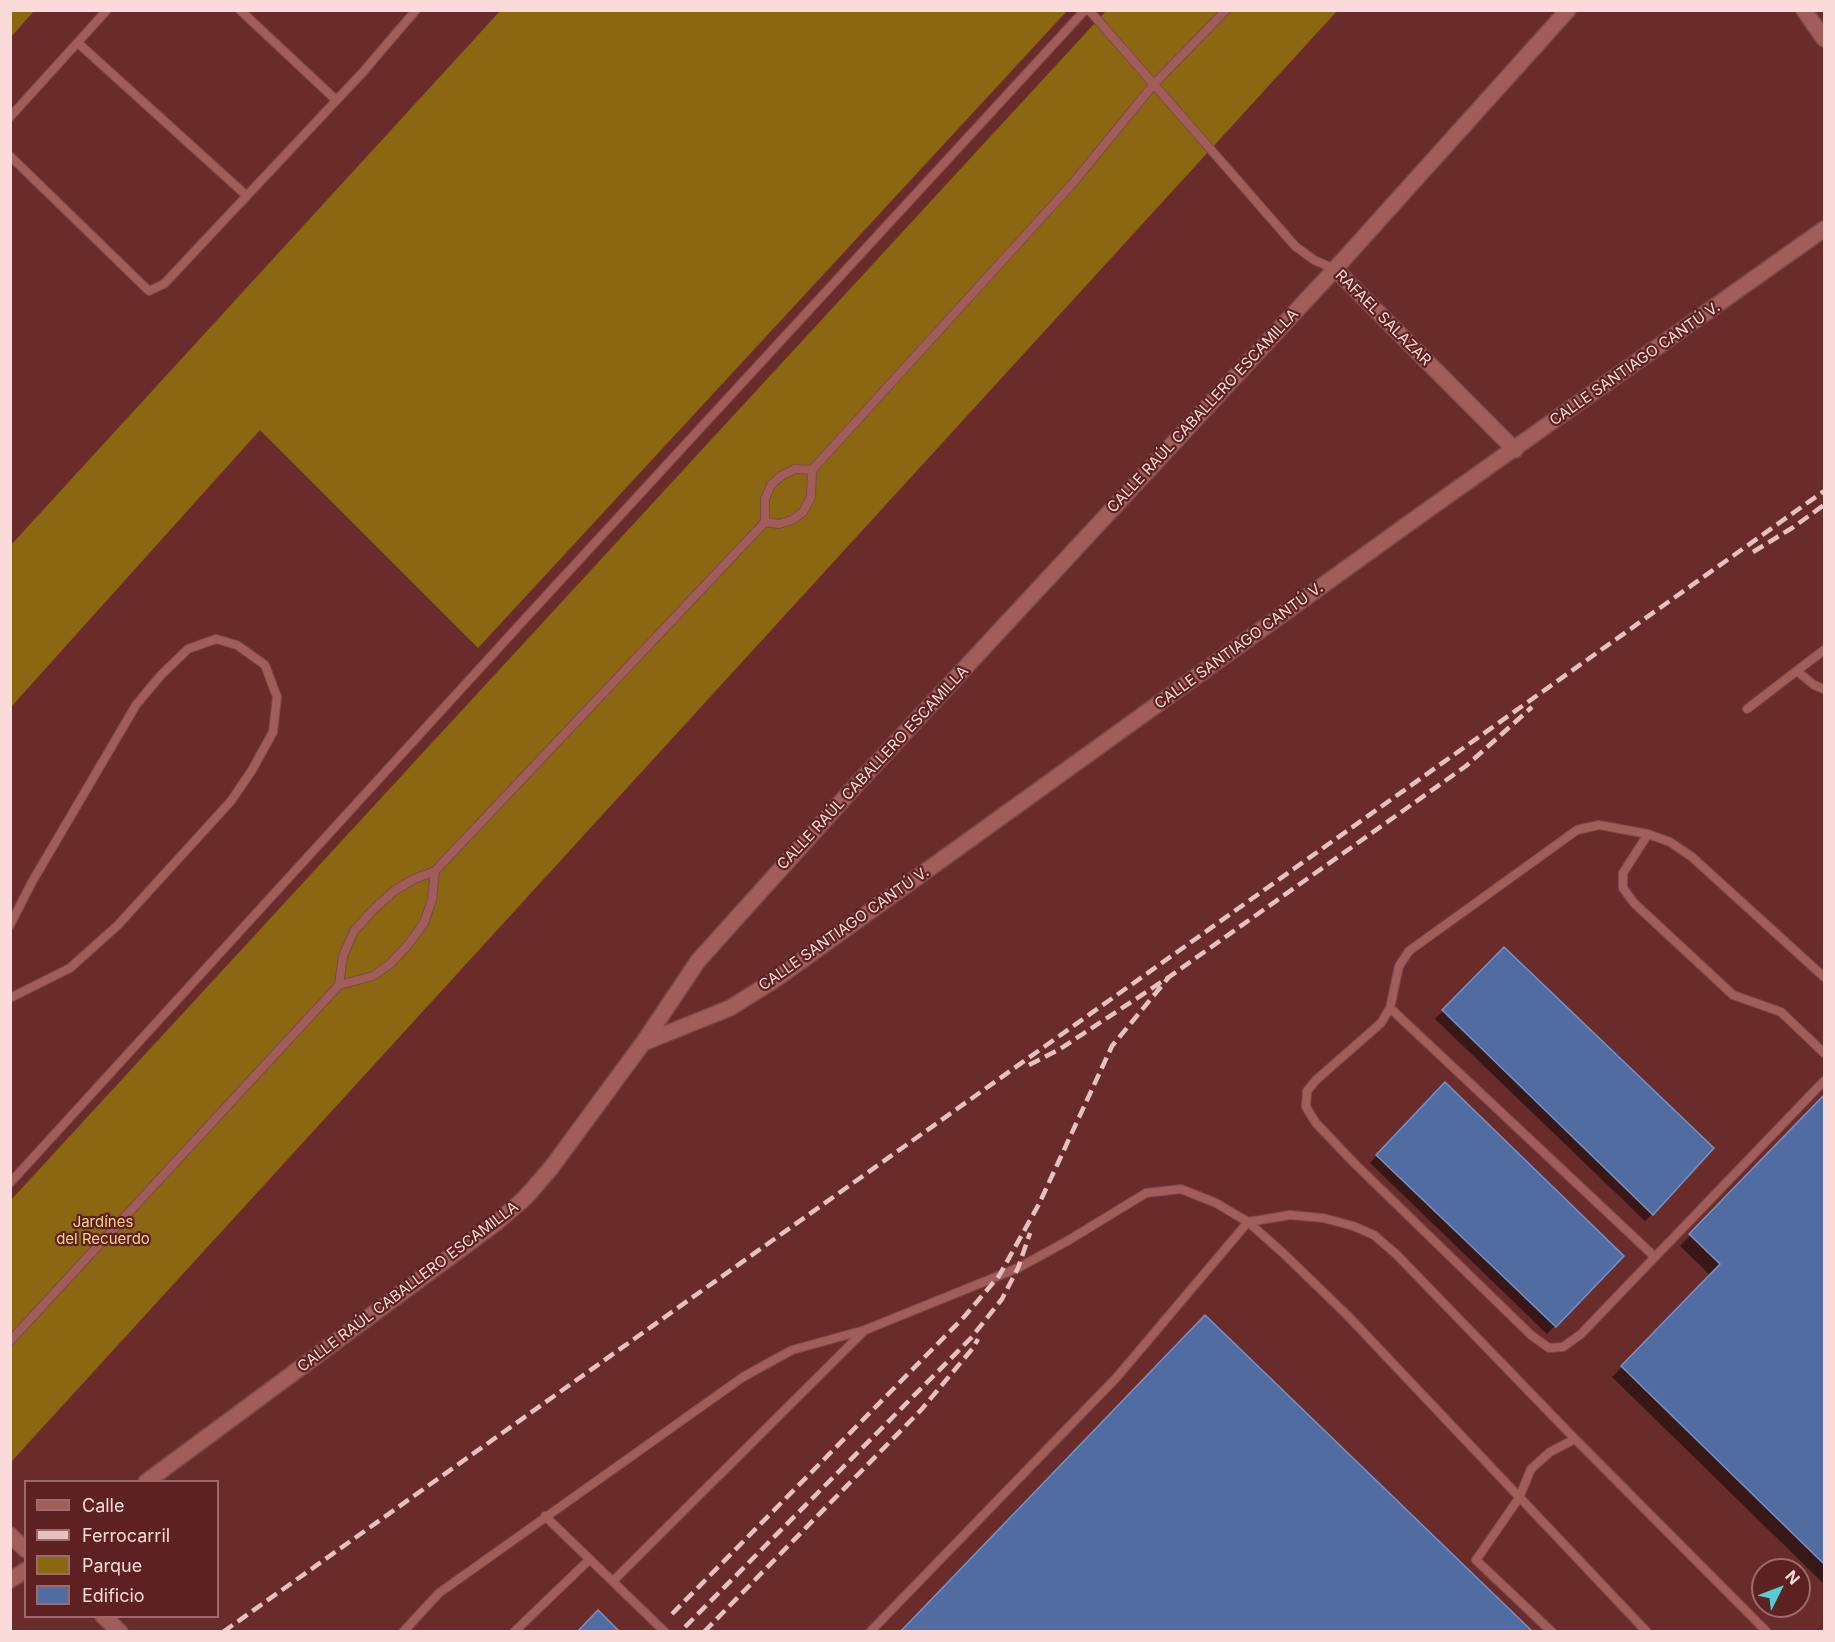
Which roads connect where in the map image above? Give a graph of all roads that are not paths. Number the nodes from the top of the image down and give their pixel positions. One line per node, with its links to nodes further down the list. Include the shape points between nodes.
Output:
1 (107, 10): 9 (lane)
2 (240, 10): 11 (lane)
3 (416, 10): 11 (lane)
4 (1087, 10): 10 (lane, RAFAEL SALAZAR); 34 (lane)
5 (1226, 10): 10 (lane)
6 (1568, 10): 16 (street, CALLE RAÚL CABALLERO ESCAMILLA)
7 (1804, 10): 8 (street)
8 (1824, 39)
9 (78, 43): 12 (lane); 14 (lane)
10 (1154, 84): 16 (lane, RAFAEL SALAZAR, via 1295,246); 18 (lane, via 1073,183)
11 (336, 100): 14 (lane)
12 (10, 117)
13 (10, 156): 14 (lane, via 149,291 164,284)
14 (247, 196)
15 (1824, 229): 17 (street, CALLE SANTIAGO CANTÚ V.)
16 (1335, 269): 17 (street, RAFAEL SALAZAR); 31 (street, CALLE RAÚL CABALLERO ESCAMILLA, via 698,961)
17 (1515, 450): 31 (street, CALLE SANTIAGO CANTÚ V., via 776,979 730,1008)
18 (812, 470): 19 (lane, via 795,470 771,486 765,499); 19 (lane, via 811,497 803,512 779,524)
19 (765, 522): 25 (lane)
20 (1824, 650): 21 (lane)
21 (1797, 671): 22 (lane); 23 (lane)
22 (1824, 689)
23 (1747, 709)
24 (1648, 834): 27 (lane, via 1670,842 1692,857); 30 (lane, via 1599,825 1577,830 1409,951 1399,966); 32 (lane, via 1623,873 1623,888 1634,903 1733,995 1781,1012)
25 (435, 871): 28 (lane, via 394,891 354,931 343,956); 28 (lane, via 432,900 424,923 407,946 374,976)
26 (10, 925): 29 (lane, via 136,705 161,675 188,649 216,639 237,645 265,664 277,697 273,732 231,801 118,925 70,968)
27 (1824, 977)
28 (339, 985): 38 (lane)
29 (10, 998)
30 (1389, 1008): 36 (lane); 36 (lane, via 1368,1037 1306,1091 1306,1107 1354,1163 1531,1335 1549,1348 1563,1347 1581,1334)
31 (643, 1043): 40 (street, CALLE RAÚL CABALLERO ESCAMILLA, via 525,1198)
32 (1824, 1053)
33 (1824, 1081): 36 (lane)
34 (10, 1183)
35 (1248, 1222): 37 (lane, via 1181,1189 1146,1193 1018,1268); 39 (lane, via 1290,1215 1323,1218 1374,1235); 41 (lane, via 1347,1314); 54 (lane, via 1117,1377)
36 (1655, 1257)
37 (865, 1330): 42 (lane, via 792,1350 744,1377); 48 (lane)
38 (10, 1341)
39 (1575, 1439): 41 (lane, via 1550,1452 1531,1469); 57 (lane)
40 (149, 1480)
41 (1520, 1498): 55 (lane, via 1476,1560); 56 (lane)
42 (545, 1516): 45 (lane); 51 (lane, via 439,1593)
43 (10, 1535): 44 (street)
44 (24, 1548)
45 (590, 1559): 48 (lane); 52 (lane)
46 (24, 1571): 47 (street)
47 (10, 1580)
48 (613, 1581): 53 (lane)
49 (104, 1618): 50 (street)
50 (120, 1632)
51 (403, 1632)
52 (514, 1632)
53 (666, 1632)
54 (870, 1632)
55 (1552, 1632)
56 (1647, 1632)
57 (1767, 1632)

